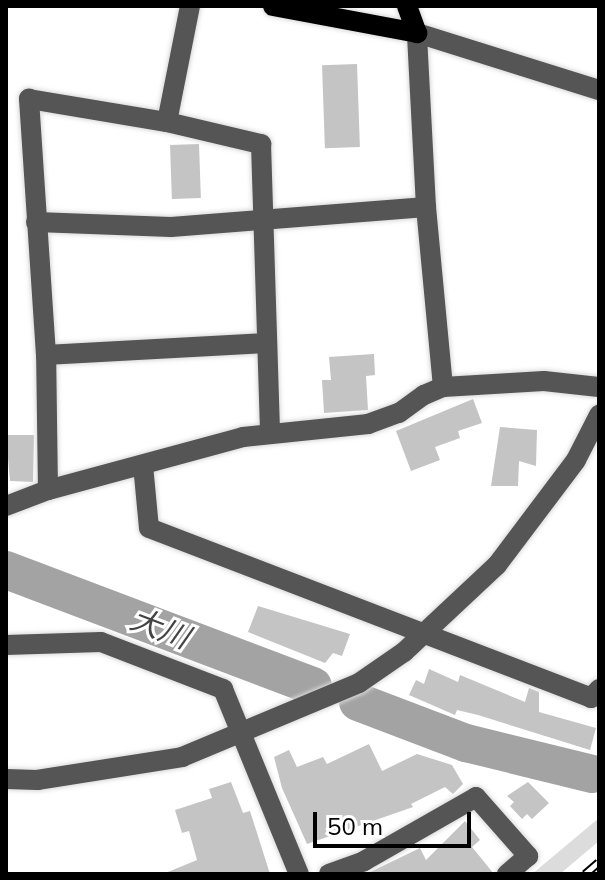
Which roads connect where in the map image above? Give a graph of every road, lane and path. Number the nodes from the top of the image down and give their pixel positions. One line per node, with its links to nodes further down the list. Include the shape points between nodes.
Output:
1 (190, 6): 6 (street)
2 (273, 6): 4 (main road)
3 (407, 6): 4 (main road)
4 (417, 33): 5 (street); 7 (street)
5 (599, 90)
6 (167, 122): 8 (street, via 261,144); 9 (street, via 29,99)
7 (426, 207): 8 (street); 12 (street)
8 (264, 218): 9 (street, via 171,227); 10 (street)
9 (36, 222): 11 (street)
10 (266, 343): 11 (street); 15 (street)
11 (46, 355): 17 (street)
12 (443, 387): 13 (street, via 544,381); 15 (street, via 368,424)
13 (599, 387)
14 (599, 415): 19 (street, via 576,460 497,565)
15 (270, 434): 16 (street, via 197,447)
16 (143, 465): 17 (street); 19 (street, via 149,528)
17 (48, 490): 18 (street)
18 (6, 506)
19 (425, 633): 21 (street, via 591,698); 22 (street, via 359,683)
20 (6, 645): 22 (street, via 101,642 223,689)
21 (599, 689)
22 (244, 732): 23 (street, via 182,757 37,780); 25 (street)
23 (6, 779)
24 (364, 867): 26 (street); 27 (street, via 476,797 528,856)
25 (299, 874)
26 (329, 874)
27 (507, 874)

